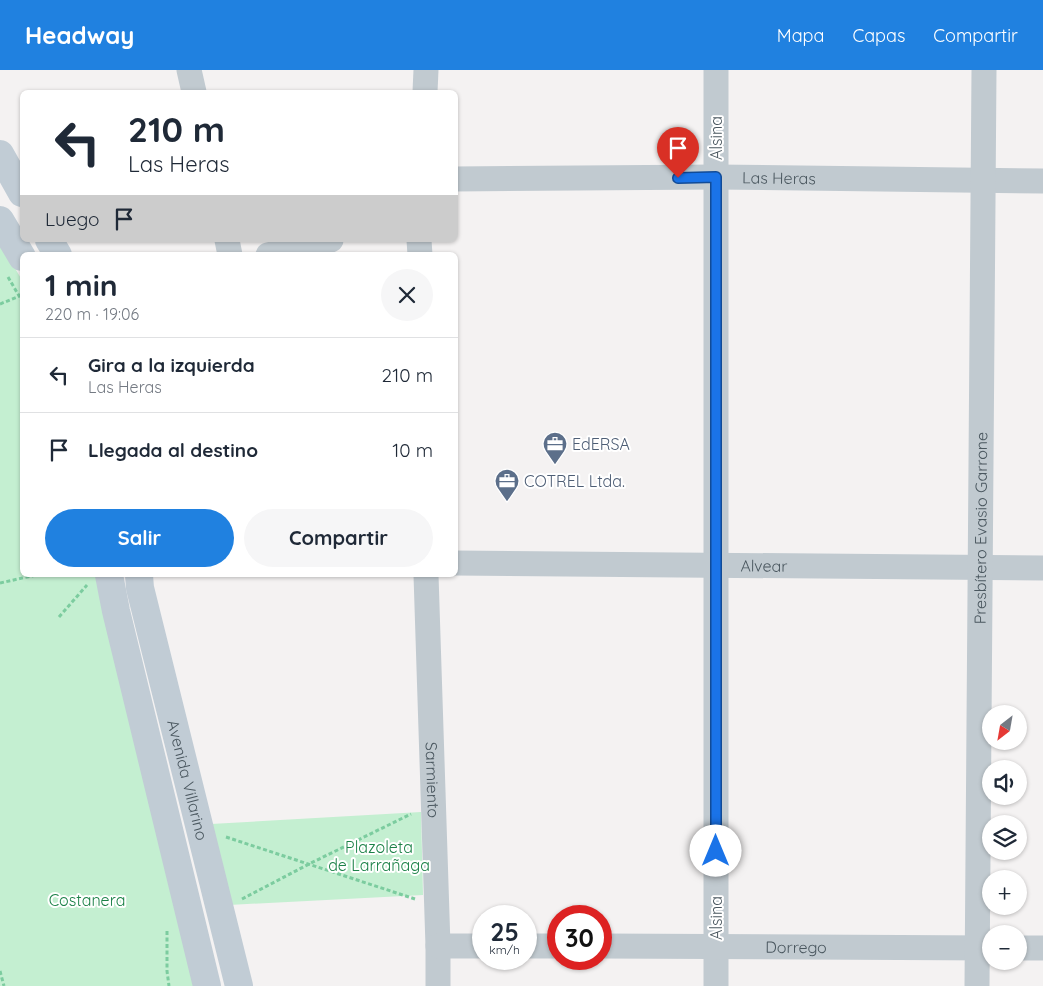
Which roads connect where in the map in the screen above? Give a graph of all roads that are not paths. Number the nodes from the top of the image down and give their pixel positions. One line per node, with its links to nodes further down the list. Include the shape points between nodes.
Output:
1 (189, 70): 5 (street)
2 (426, 70): 6 (street)
3 (716, 70): 8 (street, Alsina)
4 (984, 70): 10 (street, Presbítero Evasio Garrone)
5 (194, 90)
6 (425, 90)
7 (0, 154): 12 (main road)
8 (716, 177): 9 (street, Las Heras); 10 (street, Las Heras); 18 (street, Alsina)
9 (458, 179)
10 (983, 180): 11 (street, Las Heras); 19 (street, Presbítero Evasio Garrone)
11 (1043, 181)
12 (20, 189)
13 (0, 220): 16 (main road)
14 (323, 242): 15 (street)
15 (281, 252)
16 (14, 264)
17 (458, 563): 18 (street, Alvear)
18 (716, 565): 19 (street, Alvear); 28 (street, Alsina)
19 (980, 567): 20 (street, Alvear); 24 (street, Presbítero Evasio Garrone)
20 (1043, 568)
21 (100, 577): 33 (main road, Avenida Villarino, via 116,611)
22 (138, 577): 34 (main road, Avenida Villarino)
23 (426, 577): 25 (street, Sarmiento)
24 (984, 925)
25 (438, 946): 26 (street); 35 (street, Sarmiento)
26 (472, 946)
27 (612, 946): 28 (street, Dorrego)
28 (716, 947): 29 (street, Dorrego); 36 (street, Alsina)
29 (982, 948)
30 (1027, 948): 31 (street)
31 (1043, 948)
32 (982, 959): 37 (street, Presbítero Evasio Garrone)
33 (207, 986)
34 (239, 986)
35 (438, 986)
36 (716, 986)
37 (977, 986)

